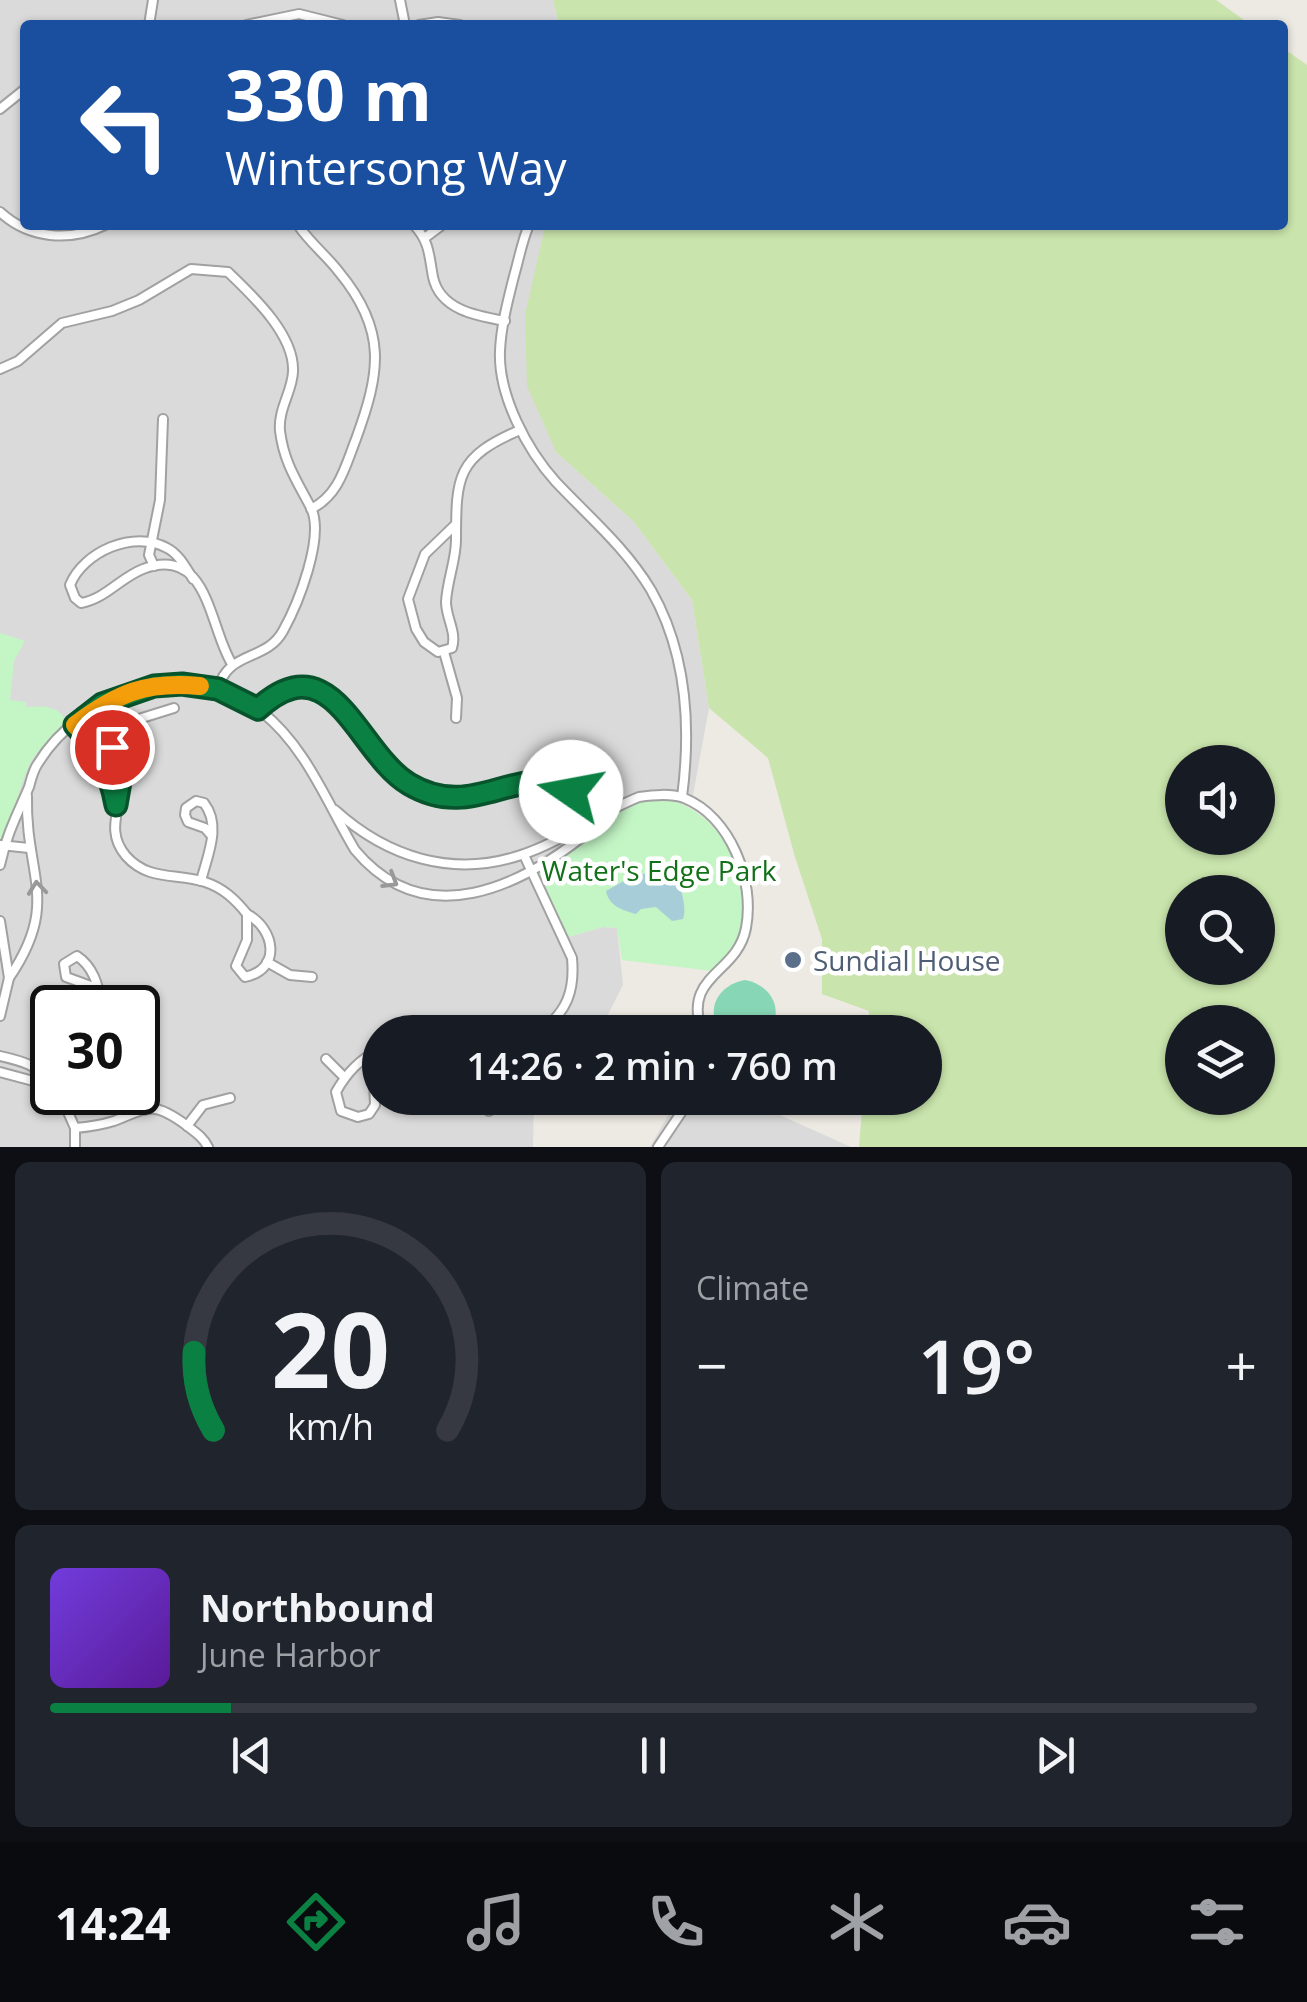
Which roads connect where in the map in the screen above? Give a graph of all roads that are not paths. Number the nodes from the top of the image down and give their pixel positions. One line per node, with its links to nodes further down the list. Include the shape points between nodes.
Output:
1 (270, 20): 2 (street, via 299,14)
2 (323, 20)
3 (20, 93): 4 (street)
4 (0, 109)
5 (28, 230): 6 (street, via 68,236)
6 (94, 230)
7 (302, 230): 16 (street, via 349,283 374,340 378,369 340,479 328,500)
8 (419, 230): 11 (street)
9 (435, 230): 11 (street)
10 (527, 230): 12 (street)
11 (426, 237): 12 (street, via 441,295 454,307)
12 (505, 321): 15 (street, via 499,354)
13 (0, 368): 16 (street, via 62,323 112,312 192,269 228,272 285,335 293,374 280,431 296,485)
14 (163, 419): 18 (street)
15 (520, 430): 17 (street, via 473,457 461,475); 32 (street, via 554,480 616,540 652,592 687,702)
16 (312, 509): 22 (street, via 316,542 283,630 274,643)
17 (454, 526): 21 (street, via 446,607 455,638); 21 (street, via 425,554 408,598 416,630)
18 (153, 543): 19 (street); 19 (street, via 119,543 86,562 70,585 81,603 95,600); 20 (street, via 168,548)
19 (154, 566): 20 (street, via 180,567)
20 (193, 579): 22 (street)
21 (444, 652): 27 (street)
22 (232, 664): 23 (street)
23 (218, 689): 25 (street); 26 (street, via 154,686)
24 (174, 708): 29 (street, via 128,722)
25 (258, 709): 34 (street, via 295,746); 35 (street, via 281,691 324,692 380,760 411,785 464,798 545,780 571,792)
26 (90, 714): 28 (street); 29 (street)
27 (456, 718)
28 (75, 725): 30 (street); 31 (street, via 36,765)
29 (106, 737): 30 (street); 33 (street, via 121,776)
30 (95, 746): 33 (street)
31 (27, 792): 37 (street); 38 (street)
32 (682, 797): 35 (street, via 639,797); 50 (street, via 720,826 744,872 747,898 741,943 708,976)
33 (116, 805): 42 (street, via 115,837 129,859 149,873)
34 (332, 806): 39 (street, via 374,842 424,861 463,865); 41 (street, one-way to 41, via 367,864 412,892 467,895)
35 (594, 820): 39 (street); 41 (street, via 591,830)
36 (212, 836): 36 (street, via 209,809 190,804 188,822); 42 (street)
37 (2, 846): 38 (street); 40 (street)
38 (29, 848): 47 (street, one-way to 38, via 38,913)
39 (524, 855): 41 (street)
40 (0, 865)
41 (531, 872): 49 (street, via 572,958 573,992)
42 (201, 880): 43 (street, via 233,897)
43 (247, 914): 45 (street, via 270,938); 45 (street, via 247,940 236,966 252,977)
44 (0, 920): 47 (street)
45 (266, 962): 46 (street)
46 (312, 977)
47 (9, 978): 51 (street)
48 (99, 989): 48 (street, via 85,961 76,956 64,964 66,978)
49 (561, 1015)
50 (697, 1015)
51 (0, 1016)
52 (0, 1056): 55 (street)
53 (326, 1059): 57 (street)
54 (362, 1059): 57 (street)
55 (30, 1064)
56 (0, 1072): 58 (street)
57 (344, 1077): 61 (street, via 336,1092 341,1111)
58 (30, 1080)
59 (230, 1098): 63 (street, via 202,1105)
60 (69, 1115): 64 (street)
61 (365, 1115)
62 (680, 1115): 67 (street)
63 (187, 1126): 64 (street, via 152,1107); 66 (street)
64 (75, 1128): 65 (street)
65 (75, 1147)
66 (208, 1147)
67 (658, 1147)

